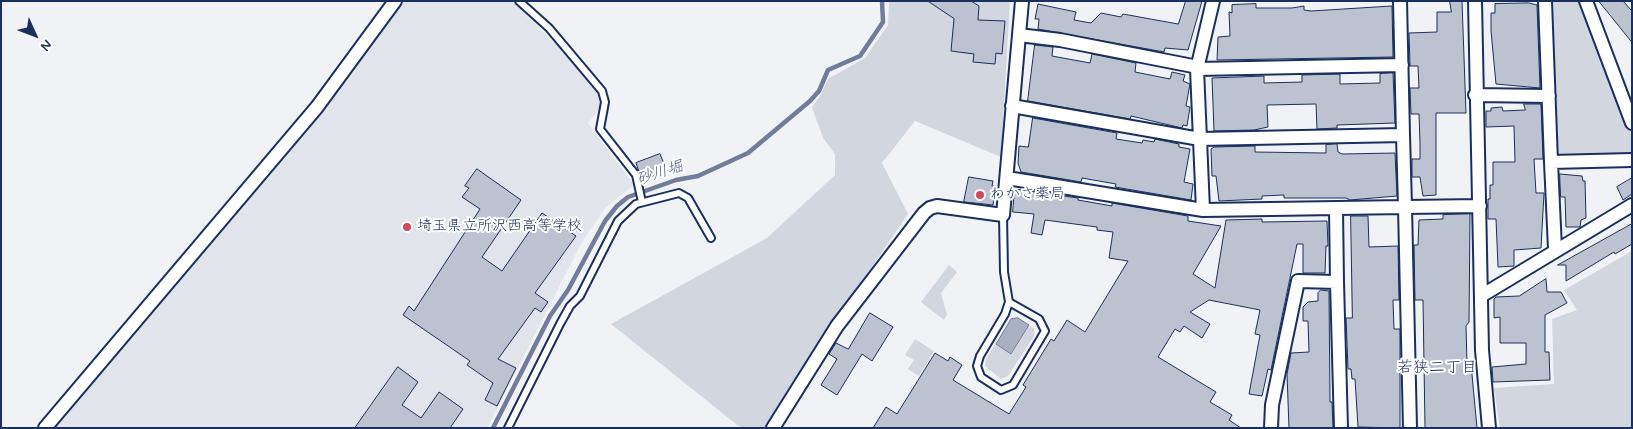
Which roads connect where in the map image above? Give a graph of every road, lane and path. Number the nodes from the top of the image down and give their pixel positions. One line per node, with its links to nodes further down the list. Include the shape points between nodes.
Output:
1 (395, 1): 33 (street, via 317,107)
2 (519, 1): 21 (lane, via 549,28 602,91 605,102 600,129 636,175)
3 (1022, 1): 9 (street)
4 (1213, 1): 11 (street)
5 (1400, 1): 10 (street)
6 (1475, 1): 12 (street)
7 (1545, 1): 13 (street)
8 (1586, 1): 15 (street)
9 (1019, 35): 11 (street, via 1060,40); 14 (street)
10 (1402, 65): 11 (street); 16 (street)
11 (1198, 68): 17 (street)
12 (1475, 95): 13 (street); 23 (street)
13 (1549, 96): 19 (street)
14 (1012, 106): 17 (street); 20 (street)
15 (1632, 123)
16 (1403, 135): 17 (street); 24 (street)
17 (1200, 139): 26 (street)
18 (1632, 160): 19 (street)
19 (1551, 162): 29 (street)
20 (1007, 178): 26 (street); 27 (street)
21 (642, 200): 28 (lane, via 683,194); 34 (lane, via 618,221 580,296 560,324)
22 (1632, 205): 29 (street)
23 (1480, 206): 24 (street); 31 (street)
24 (1405, 207): 25 (street); 38 (street)
25 (1336, 209): 26 (street); 30 (street)
26 (1203, 210)
27 (1003, 215): 32 (lane, via 1004,272); 35 (street, via 937,206 924,212 837,326)
28 (711, 238)
29 (1555, 249): 31 (street)
30 (1337, 282): 36 (street, via 1298,281 1272,405); 37 (street)
31 (1480, 296): 39 (street)
32 (1009, 302): 32 (lane, via 1039,319 1044,331 1012,385 1001,390 982,377 977,366)
33 (45, 428)
34 (508, 428)
35 (772, 428)
36 (1271, 428)
37 (1341, 428)
38 (1410, 428)
39 (1489, 428)

